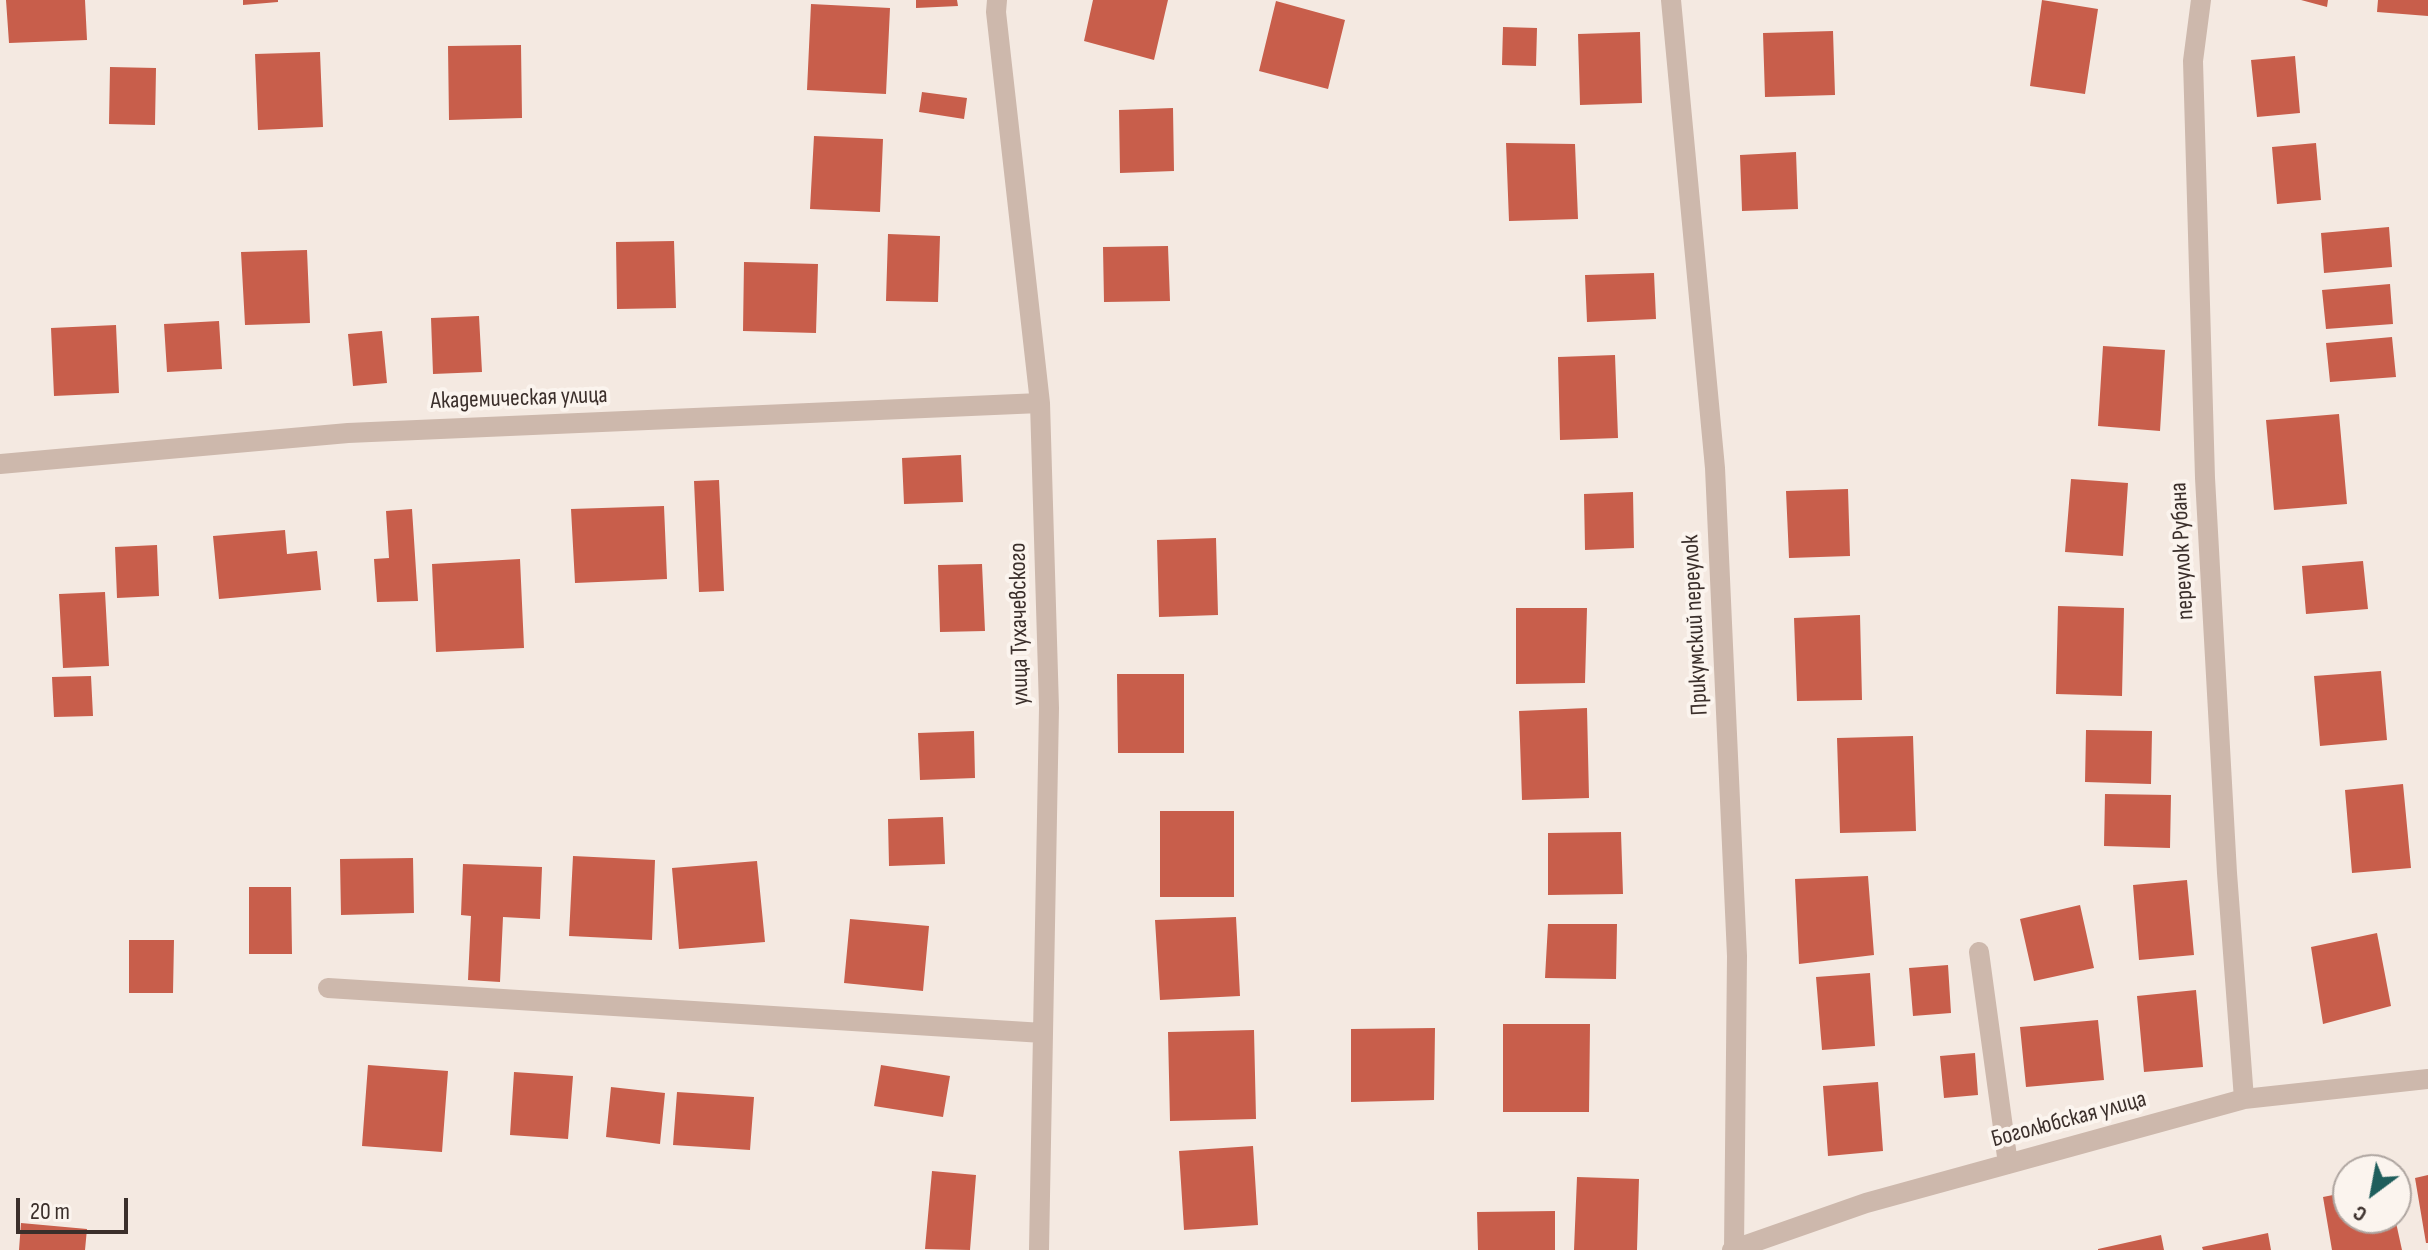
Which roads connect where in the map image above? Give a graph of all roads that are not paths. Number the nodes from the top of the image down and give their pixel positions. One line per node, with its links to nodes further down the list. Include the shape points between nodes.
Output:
1 (997, 0): 4 (street, улица Тухачевского)
2 (1671, 0): 13 (street, Прикумский переулок, via 1715,468 1737,956)
3 (2201, 0): 10 (street, переулок Рубана, via 2193,61 2205,478)
4 (1040, 403): 5 (street, Академическая улица, via 348,433); 8 (street, улица Тухачевского, via 1049,708)
5 (0, 464)
6 (1979, 952): 11 (street)
7 (328, 988): 8 (street)
8 (1043, 1033): 12 (street, улица Тухачевского)
9 (2428, 1079): 10 (street, Боголюбская улица)
10 (2244, 1099): 11 (street, Боголюбская улица)
11 (2008, 1164): 13 (street, Боголюбская улица, via 1866,1203)
12 (1039, 1250)
13 (1733, 1250)

